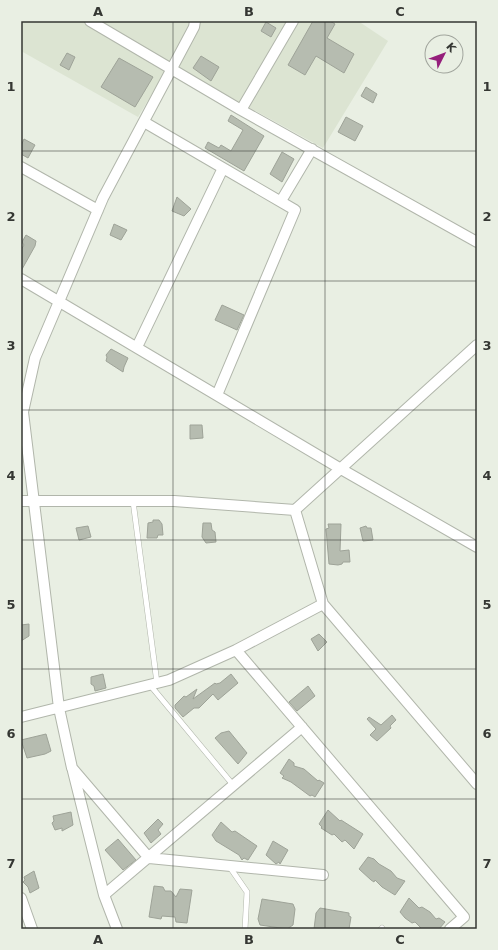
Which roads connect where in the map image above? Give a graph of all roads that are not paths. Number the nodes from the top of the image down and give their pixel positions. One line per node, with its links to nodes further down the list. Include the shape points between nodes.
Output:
1 (90, 21): 4 (street)
2 (195, 21): 4 (street)
3 (293, 21): 5 (street)
4 (172, 70): 5 (street); 6 (street)
5 (241, 110): 7 (street)
6 (144, 122): 9 (street); 11 (street)
7 (312, 149): 10 (street); 12 (street)
8 (21, 166): 11 (street)
9 (223, 168): 10 (street); 16 (street)
10 (281, 201): 17 (street, via 295,210)
11 (98, 210): 14 (street)
12 (477, 242)
13 (21, 279): 14 (street)
14 (59, 301): 16 (street); 21 (street, via 35,358 22,412)
15 (477, 345): 18 (street)
16 (137, 347): 17 (street)
17 (216, 395): 18 (street)
18 (341, 469): 22 (street); 23 (street)
19 (21, 501): 21 (street)
20 (133, 502): 21 (street); 22 (street, via 174,501); 26 (lane)
21 (33, 503): 27 (street)
22 (295, 510): 24 (street)
23 (477, 547)
24 (323, 604): 25 (street); 31 (street)
25 (236, 650): 26 (street, via 170,680); 29 (street)
26 (154, 684): 27 (street); 32 (lane)
27 (58, 708): 28 (street); 30 (street)
28 (21, 718)
29 (302, 727): 32 (street); 41 (street, via 464,917)
30 (72, 768): 33 (street); 36 (street)
31 (477, 784)
32 (234, 786): 33 (street)
33 (149, 858): 34 (street); 36 (street)
34 (230, 866): 35 (street); 40 (lane, via 247,892)
35 (323, 875)
36 (104, 895): 39 (street)
37 (21, 898): 38 (street)
38 (32, 929)
39 (117, 929)
40 (245, 929)
41 (450, 929)

